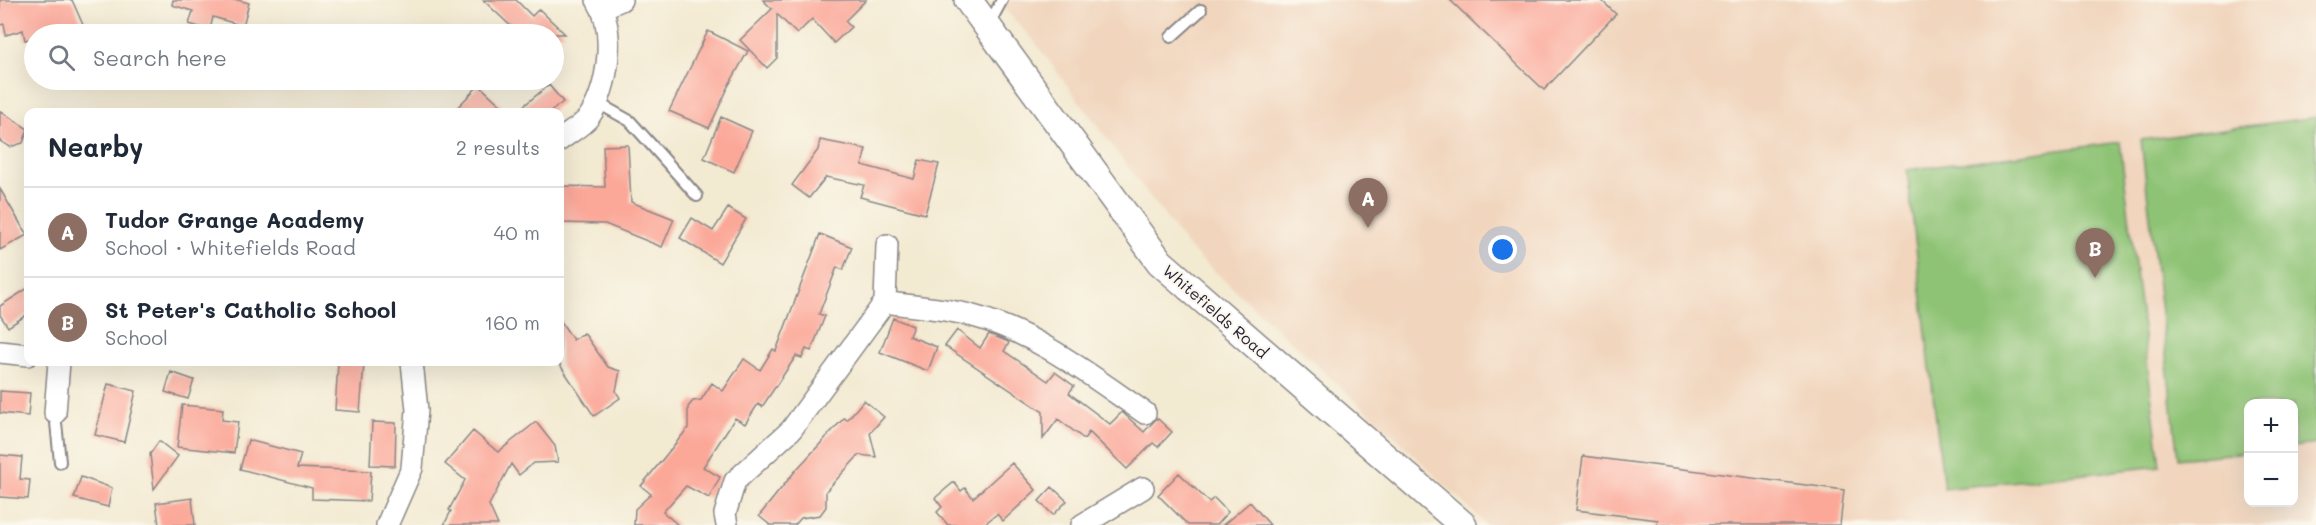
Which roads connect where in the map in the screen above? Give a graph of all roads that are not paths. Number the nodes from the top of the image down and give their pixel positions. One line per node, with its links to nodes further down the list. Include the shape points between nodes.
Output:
1 (968, 0): 5 (street, Whitefields Road)
2 (1002, 0): 5 (lane)
3 (607, 2): 7 (street, via 609,49 604,87)
4 (1201, 10): 6 (lane)
5 (988, 26): 23 (street, Whitefields Road, via 1160,262)
6 (1172, 37)
7 (596, 102): 8 (street, via 588,118); 9 (lane, via 630,121)
8 (564, 137)
9 (697, 196)
10 (887, 245): 11 (street)
11 (885, 302): 17 (street, via 971,315 998,324 1050,348); 21 (street, via 790,430 735,480 725,514)
12 (0, 352): 13 (street)
13 (24, 355)
14 (59, 366): 16 (street)
15 (412, 366): 20 (street, via 417,410 412,468)
16 (56, 413): 18 (lane)
17 (1146, 413)
18 (60, 462)
19 (1143, 488): 22 (street)
20 (387, 525)
21 (727, 525)
22 (1083, 525)
23 (1463, 525)

